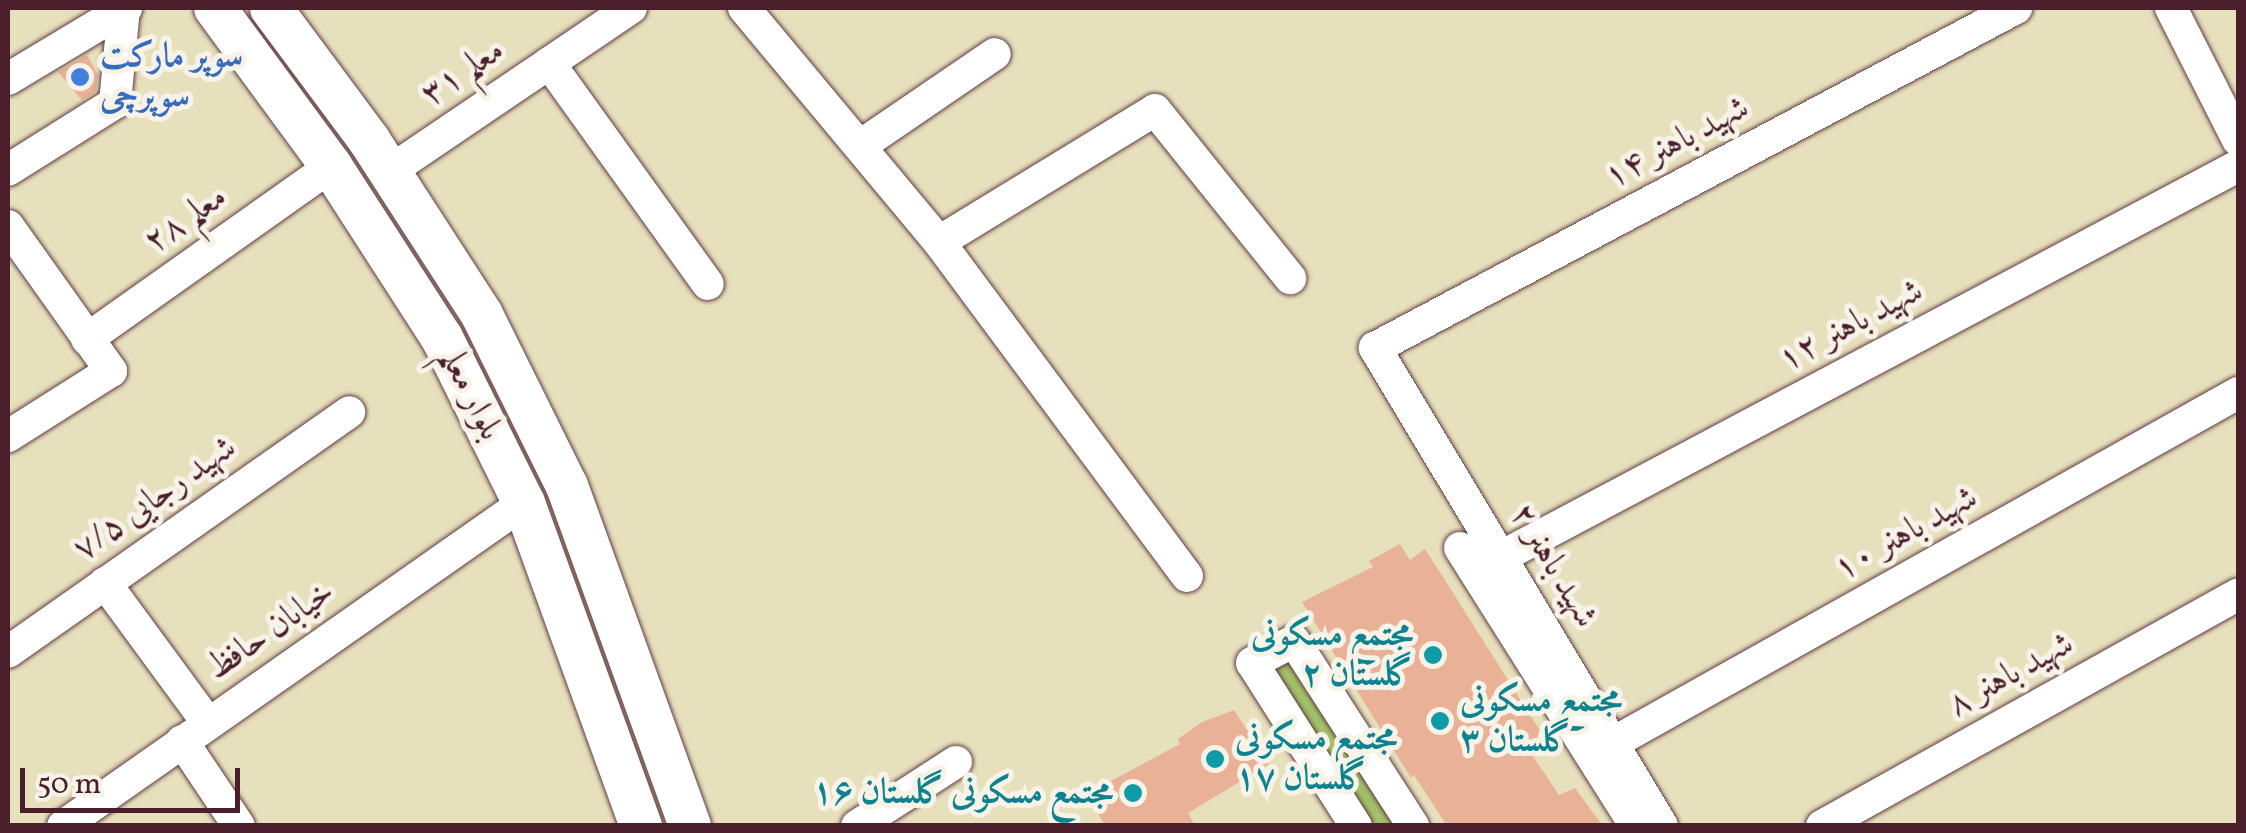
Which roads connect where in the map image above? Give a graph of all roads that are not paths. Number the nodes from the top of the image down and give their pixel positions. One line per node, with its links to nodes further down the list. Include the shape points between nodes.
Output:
1 (125, 8): 10 (street); 15 (street, via 115,103)
2 (214, 8): 13 (main road, بلوار معلم)
3 (271, 8): 16 (main road, بلوار معلم)
4 (631, 8): 9 (street, معلم ۳۱)
5 (744, 8): 12 (street)
6 (2016, 8): 22 (street, شهید باهنر ۱۴)
7 (2171, 8): 11 (street)
8 (994, 54): 12 (street)
9 (548, 63): 16 (street, معلم ۳۱); 20 (street)
10 (8, 80)
11 (2238, 140)
12 (860, 146): 18 (street)
13 (331, 166): 21 (street, معلم ۲۸); 26 (main road, بلوار معلم, via 442,338)
14 (2238, 166): 28 (street, شهید باهنر ۱۲)
15 (8, 170)
16 (390, 171): 39 (main road, بلوار معلم, via 482,315 567,486)
17 (8, 226): 21 (street)
18 (939, 242): 19 (street, via 1156,110); 29 (street)
19 (1290, 278)
20 (708, 284)
21 (87, 339): 25 (street, via 111,371)
22 (1375, 348): 28 (street, شهید باهنر ۲)
23 (2238, 394): 34 (street, شهید باهنر ۱۰)
24 (349, 412): 30 (street, شهید رجایی ۷/۵)
25 (8, 436)
26 (524, 504): 33 (street, خیابان حافظ); 38 (main road, بلوار معلم)
27 (1460, 548): 43 (street)
28 (1501, 556): 34 (street, شهید باهنر ۲)
29 (1186, 576)
30 (106, 583): 32 (street, شهید رجایی ۷/۵); 33 (street)
31 (2238, 594): 45 (street, شهید باهنر ۸)
32 (8, 652)
33 (195, 732): 36 (street, خیابان حافظ); 37 (street)
34 (1613, 744): 44 (street, شهید باهنر ۲)
35 (956, 762): 40 (street)
36 (64, 826)
37 (239, 826)
38 (641, 826)
39 (690, 826)
40 (857, 826)
41 (1356, 826): 42 (street, via 1252,664 1294,641)
42 (1412, 826)
43 (1636, 826)
44 (1662, 826)
45 (1822, 826)

